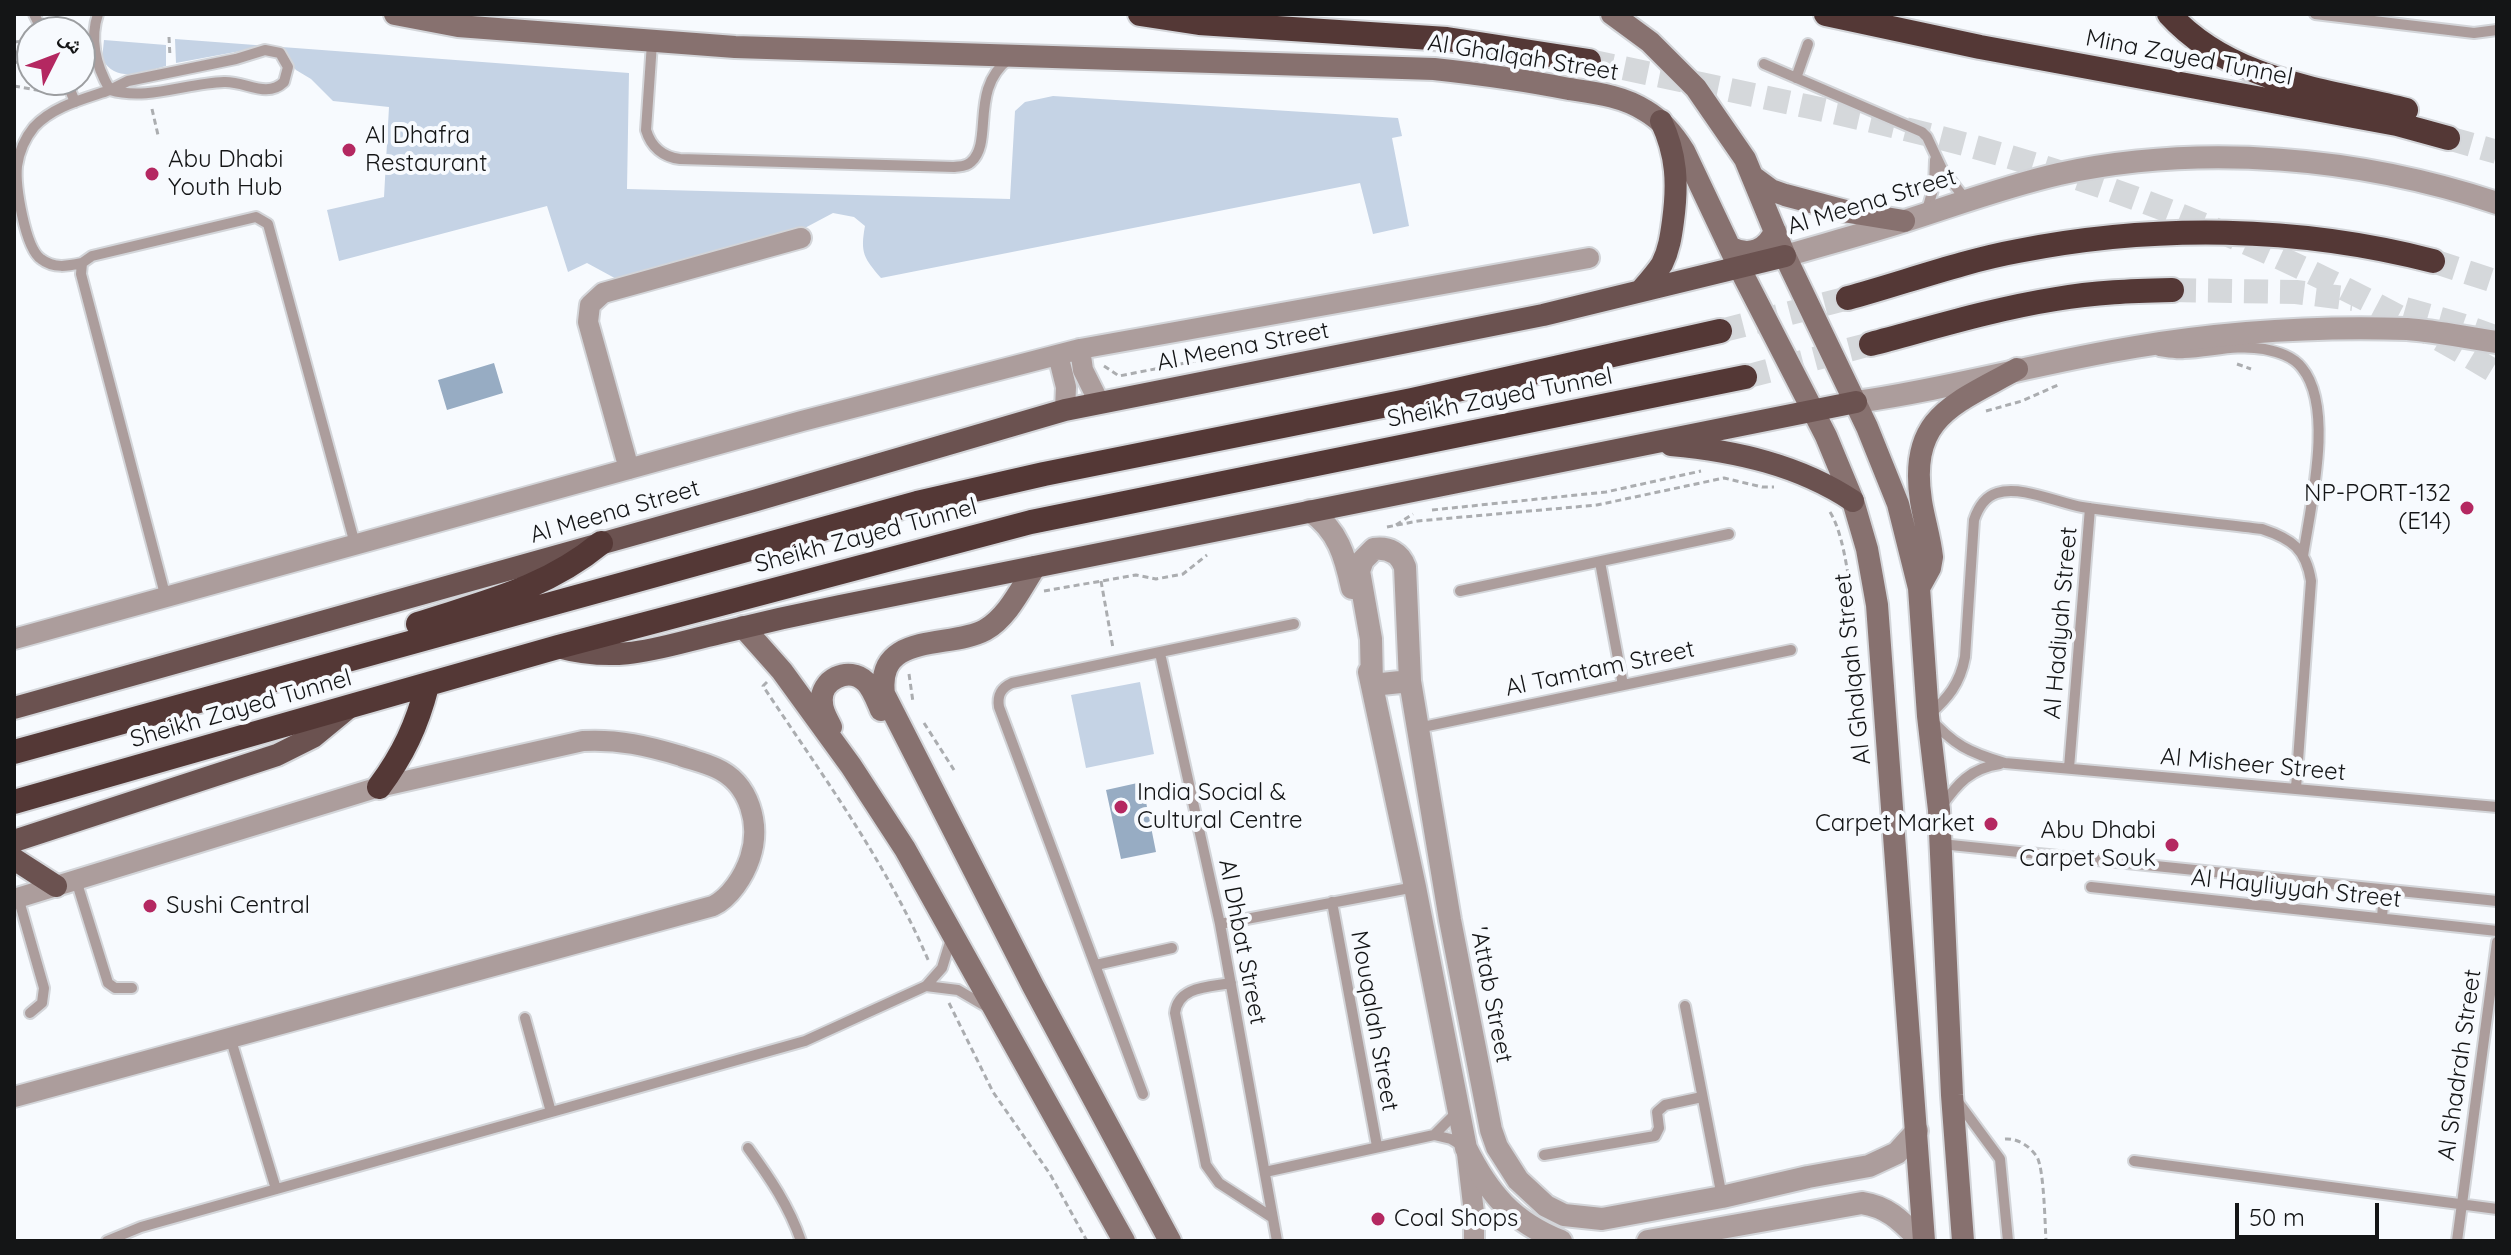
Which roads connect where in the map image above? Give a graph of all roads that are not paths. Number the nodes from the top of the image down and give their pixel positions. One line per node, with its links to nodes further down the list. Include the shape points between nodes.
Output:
1 (395, 14): 8 (main road, Al Ghalqah Street, via 458,26)
2 (1140, 14): 12 (highway, via 1199,23 1447,39)
3 (1612, 14): 20 (main road, Al Ghalqah Street, via 1650,42 1696,88)
4 (1826, 14): 5 (highway, Mina Zayed Tunnel, via 2448,138 2406,110 2250,71 2192,36)
5 (2169, 14)
6 (2319, 15): 7 (lane, via 2474,33)
7 (2497, 30)
8 (652, 43): 10 (main road, Al Ghalqah Street); 10 (lane, via 646,130 658,151 680,159 966,166 979,150 987,88)
9 (1808, 44): 14 (lane)
10 (1012, 56): 18 (main road, Al Ghalqah Street, via 1462,72 1615,97)
11 (96, 61): 15 (lane)
12 (1589, 61)
13 (1764, 64): 14 (lane)
14 (1796, 78): 19 (lane, via 1916,128 1927,137)
15 (110, 90): 15 (lane, via 131,95 223,82 271,90 284,82 288,67 280,53 265,50 128,81); 17 (lane)
16 (73, 96): 17 (lane)
17 (75, 102): 30 (lane, via 34,128 21,150 16,178 37,256 59,267)
18 (1661, 121): 28 (main road, Al Ghalqah Street, via 1684,151); 31 (main road, via 1676,165 1676,196 1667,251)
19 (1935, 158): 21 (lane); 23 (lane, via 1934,186)
20 (1751, 176): 23 (main road, via 1771,190 1849,212); 24 (main road, Al Ghalqah Street)
21 (1966, 201): 22 (street, Al Meena Street, via 2061,174 2152,160 2245,158 2337,167); 23 (street, Al Meena Street)
22 (2494, 201)
23 (1915, 217): 26 (street, Al Meena Street)
24 (1775, 231): 26 (main road, Al Ghalqah Street); 28 (main road, via 1769,243 1749,253 1735,251)
25 (801, 238): 49 (street, via 603,293 590,305 588,322)
26 (1785, 256): 28 (main road, Al Meena Street); 43 (main road, Al Ghalqah Street)
27 (1589, 258): 38 (street)
28 (1735, 258): 31 (main road, Al Meena Street); 45 (main road, Al Ghalqah Street)
29 (2433, 261): 33 (highway, via 2301,237 2128,235 2014,251)
30 (82, 263): 55 (lane, via 92,256 256,217 268,224); 61 (lane, via 97,342)
31 (1642, 289): 42 (main road, Al Meena Street, via 1543,315)
32 (2172, 290): 36 (highway, via 2055,299)
33 (1848, 298)
34 (1720, 331): 68 (highway, Sheikh Zayed Tunnel, via 942,497)
35 (2497, 342): 37 (street, via 2410,329 2323,329 2215,335)
36 (1871, 344)
37 (2133, 347): 40 (street); 56 (lane, via 2181,354 2237,346 2263,349 2290,357 2302,368 2318,412 2319,448)
38 (1080, 349): 39 (street); 42 (street, via 1083,370)
39 (1058, 355): 44 (street); 49 (street)
40 (2017, 369): 43 (street); 59 (main road, via 1945,410 1929,430 1920,480 1932,557)
41 (1745, 377): 65 (highway, Sheikh Zayed Tunnel, via 1031,522)
42 (1099, 402): 44 (main road, Al Meena Street)
43 (1856, 402): 45 (main road); 46 (main road, Al Ghalqah Street)
44 (1065, 410): 54 (main road, Al Meena Street)
45 (1813, 410): 47 (main road, Al Ghalqah Street); 48 (main road)
46 (1867, 427): 47 (main road, via 1840,424); 59 (main road, Al Ghalqah Street, via 1898,504)
47 (1826, 436): 50 (main road, Al Ghalqah Street)
48 (1646, 443): 50 (main road, via 1714,450 1789,469); 52 (main road)
49 (629, 469): 55 (street)
50 (1853, 501): 118 (main road, Al Ghalqah Street, via 1877,605)
51 (2090, 508): 56 (lane, Al Hadiyah Street, via 2262,529 2284,536); 75 (lane, via 2008,491 1984,500 1974,520 1962,673 1955,689); 81 (lane, Al Hadiyah Street)
52 (1310, 511): 58 (main road); 70 (street, 'Attab Street, via 1333,532 1343,551)
53 (1729, 534): 57 (lane)
54 (601, 543): 68 (highway, via 541,583 361,642); 73 (main road, Al Meena Street)
55 (355, 544): 61 (street)
56 (2303, 556): 83 (lane, via 2311,581)
57 (1600, 562): 60 (lane); 71 (lane)
58 (1035, 567): 63 (main road); 77 (main road, via 992,625 895,656 884,673 884,694)
59 (1919, 588): 75 (main road, Al Ghalqah Street)
60 (1460, 591)
61 (166, 598): 64 (street)
62 (1294, 624): 67 (lane)
63 (743, 627): 65 (main road, via 642,653 600,655); 80 (main road, via 774,660)
64 (14, 639)
65 (558, 647): 72 (highway, Sheikh Zayed Tunnel)
66 (1791, 650): 71 (lane, Al Tamtam Street)
67 (1160, 653): 98 (lane, Al Dhbat Street); 103 (lane, via 1012,683 998,699)
68 (329, 664): 78 (highway, Sheikh Zayed Tunnel)
69 (1410, 681): 70 (street); 70 (street, 'Attab Street, via 1405,567 1398,555 1381,548 1363,560 1359,571 1371,639); 76 (street, 'Attab Street)
70 (1372, 685): 91 (street, 'Attab Street)
71 (1623, 685): 76 (lane, Al Tamtam Street)
72 (427, 686): 74 (highway, Sheikh Zayed Tunnel); 82 (highway, via 410,740)
73 (14, 708)
74 (347, 709): 84 (highway, Sheikh Zayed Tunnel); 87 (main road, via 313,737 277,755)
75 (1928, 716): 79 (lane, Al Misheer Street, via 1959,746); 86 (main road, Al Ghalqah Street)
76 (1418, 728): 127 (street, 'Attab Street, via 1487,1113 1506,1164 1546,1206 1582,1219)
77 (913, 751): 80 (main road, via 891,732 866,682 842,675 826,686 822,705); 134 (main road)
78 (14, 752)
79 (2005, 763): 81 (lane, Al Misheer Street); 86 (lane, Al Misheer Street, via 1966,776)
80 (851, 766): 100 (main road)
81 (2069, 768): 83 (lane, Al Misheer Street)
82 (379, 787): 90 (street); 111 (street, via 565,744 638,743 718,769 736,782 748,799 755,841 730,892 713,906)
83 (2296, 788): 85 (lane, Al Misheer Street)
84 (14, 802)
85 (2497, 807)
86 (1939, 810): 88 (main road, Al Ghalqah Street)
87 (14, 841)
88 (1941, 844): 93 (lane); 113 (main road, Al Ghalqah Street)
89 (14, 859): 90 (main road)
90 (66, 883): 94 (street); 106 (lane, via 108,983)
91 (1415, 887): 96 (lane); 116 (street, 'Attab Street)
92 (2091, 887): 97 (lane, Al Hayliyyah Street)
93 (2384, 890): 95 (lane); 97 (lane)
94 (16, 898): 108 (lane, via 44,988 42,1003)
95 (2497, 901)
96 (1332, 902): 98 (lane); 120 (lane, Mouqalah Street)
97 (2382, 918): 99 (lane, Al Hayliyyah Street)
98 (1220, 924): 104 (lane, Al Dhbat Street)
99 (2497, 931)
100 (952, 935): 105 (lane, via 942,968); 110 (main road)
101 (2497, 942): 128 (lane, Al Shadrah Street)
102 (1172, 948): 103 (lane)
103 (1096, 965): 112 (lane)
104 (1231, 983): 125 (lane, Al Dhbat Street); 130 (lane, via 1186,992 1175,1013 1206,1165 1219,1183)
105 (926, 986): 110 (lane, via 958,990); 117 (lane, via 805,1041)
106 (132, 988)
107 (1685, 1006): 115 (lane)
108 (30, 1013)
109 (525, 1018): 117 (lane)
110 (1002, 1019): 133 (main road)
111 (230, 1037): 114 (street); 126 (lane)
112 (1143, 1094)
113 (1952, 1095): 140 (main road, Al Ghalqah Street); 141 (lane, via 1996,1150 2003,1169)
114 (14, 1097)
115 (1702, 1097): 123 (lane, via 1662,1107 1655,1136); 127 (lane)
116 (1459, 1110): 119 (lane); 122 (street, 'Attab Street)
117 (551, 1112): 126 (lane)
118 (1917, 1131): 127 (street, 'Attab Street, via 1897,1153 1869,1166); 139 (main road, Al Ghalqah Street)
119 (1434, 1135): 120 (lane); 122 (lane)
120 (1377, 1146): 125 (lane)
121 (748, 1148): 132 (lane, via 774,1183)
122 (1466, 1149): 136 (street, 'Attab Street); 137 (street, 'Attab Street, via 1485,1184 1505,1206)
123 (1544, 1155)
124 (2134, 1161): 128 (lane)
125 (1265, 1172): 130 (lane, Al Dhbat Street)
126 (276, 1189): 131 (lane)
127 (1722, 1197)
128 (2461, 1204): 129 (lane); 142 (lane, Al Shadrah Street)
129 (2497, 1209)
130 (1273, 1218): 135 (lane, Al Dhbat Street)
131 (107, 1241)
132 (801, 1241)
133 (1124, 1241)
134 (1170, 1241)
135 (1277, 1241)
136 (1474, 1241)
137 (1561, 1241)
138 (1648, 1241): 139 (street, via 1862,1203 1892,1213)
139 (1922, 1241)
140 (1963, 1241)
141 (2008, 1241)
142 (2457, 1241)

